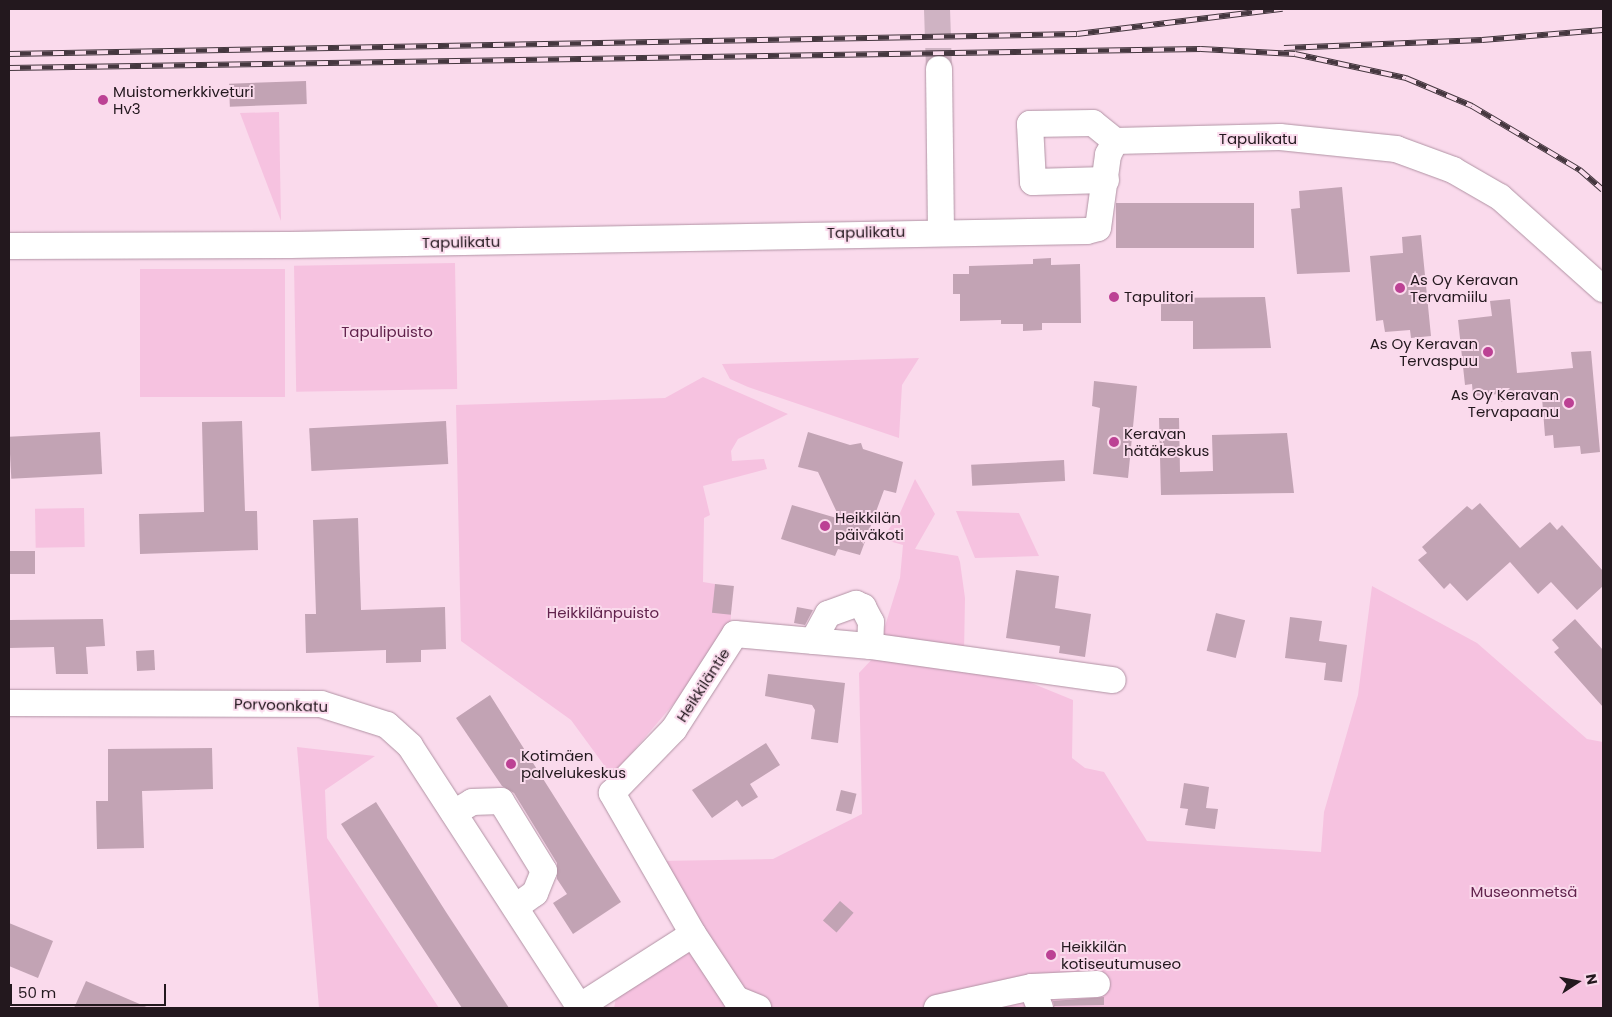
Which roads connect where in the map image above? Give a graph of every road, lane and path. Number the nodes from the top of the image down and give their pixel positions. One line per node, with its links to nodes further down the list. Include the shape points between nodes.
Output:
1 (939, 69): 4 (street)
2 (1115, 141): 3 (street, Tapulikatu, via 1108,155); 3 (street, via 1093,123 1030,124 1033,182); 6 (street, Tapulikatu, via 1280,137 1396,149 1453,170 1500,197)
3 (1106, 180): 4 (street, Tapulikatu, via 1098,228)
4 (941, 231): 5 (street, Tapulikatu, via 299,245)
5 (9, 246)
6 (1603, 289)
7 (813, 640): 8 (street, Heikkiläntie); 8 (street, via 828,614 856,604 863,607 871,622); 13 (street, Heikkiläntie, via 735,634 674,729 612,793)
8 (870, 646): 9 (street, Heikkiläntie)
9 (1113, 680)
10 (9, 703): 11 (street, Porvoonkatu, via 278,702 322,704 354,711 387,724 410,746)
11 (454, 813): 12 (street, Porvoonkatu); 12 (street, via 472,802 500,800 544,871 534,893)
12 (516, 907): 16 (street, Porvoonkatu)
13 (693, 934): 16 (street); 17 (street, via 736,999)
14 (1097, 984): 15 (street)
15 (1036, 998): 18 (street)
16 (579, 1008)
17 (758, 1008)
18 (937, 1008)

